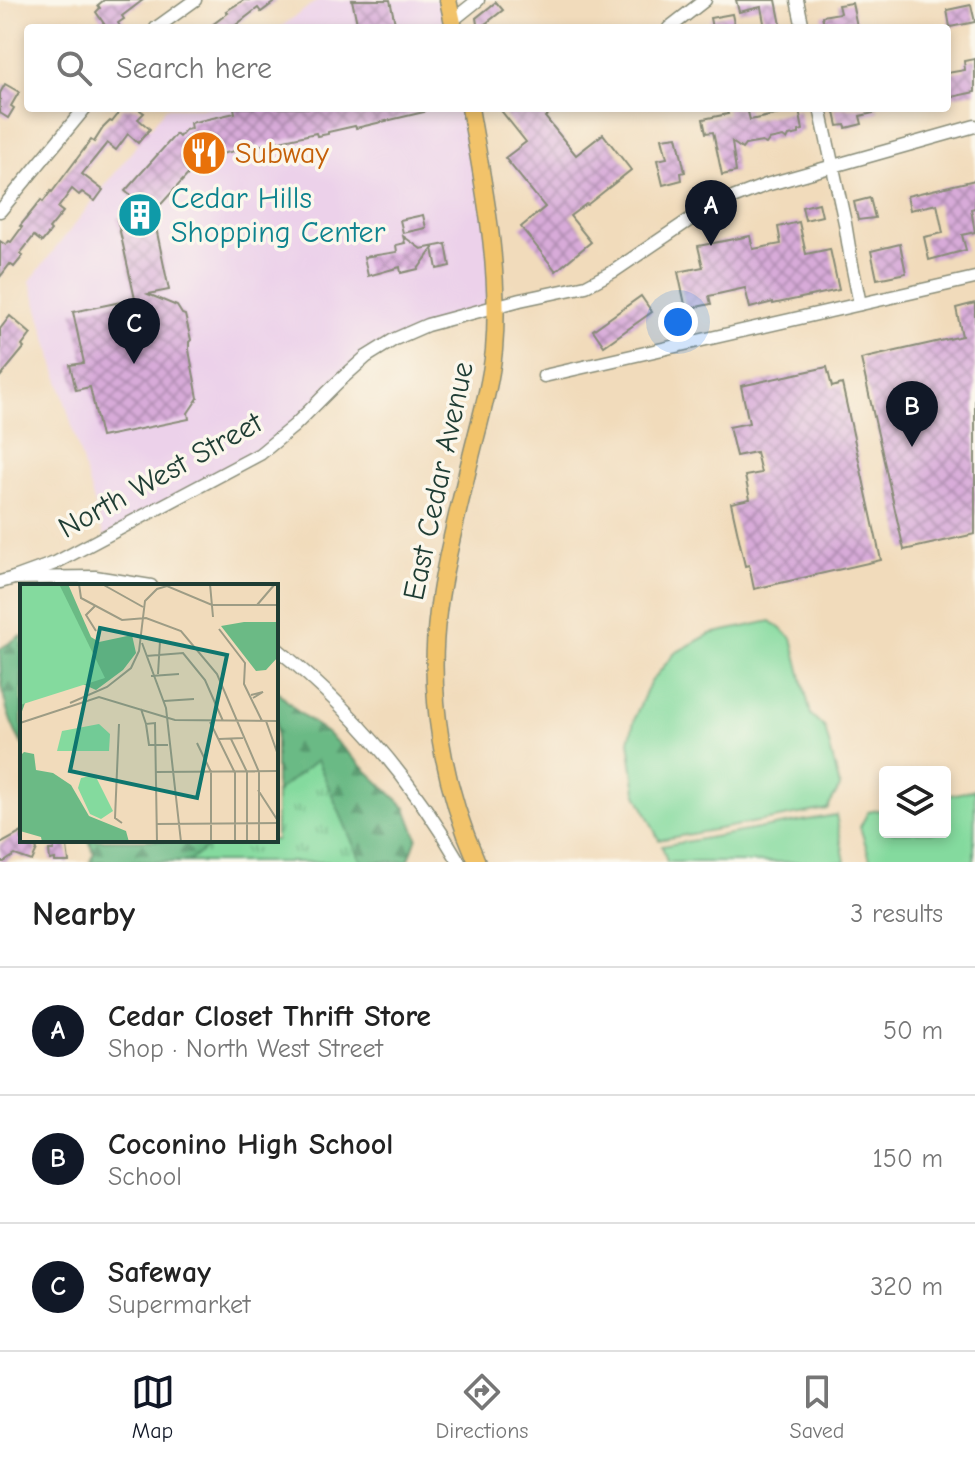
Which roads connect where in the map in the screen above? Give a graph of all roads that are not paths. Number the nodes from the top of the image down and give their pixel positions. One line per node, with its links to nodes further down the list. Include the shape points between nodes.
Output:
1 (195, 0): 6 (street)
2 (448, 0): 7 (main road)
3 (478, 0): 7 (street)
4 (705, 0): 8 (street)
5 (797, 0): 9 (street)
6 (162, 24)
7 (454, 24)
8 (674, 24)
9 (802, 24)
10 (82, 112): 15 (street)
11 (471, 112): 18 (main road, East Cedar Avenue, via 488,213)
12 (821, 112): 14 (street)
13 (975, 126): 14 (street, North West Street)
14 (832, 166): 17 (street); 18 (street, North West Street, via 707,208 586,286)
15 (0, 211)
16 (975, 278): 17 (street)
17 (860, 304): 19 (street)
18 (495, 308): 20 (street, North West Street, via 395,339 366,357 260,454 55,563); 25 (main road, East Cedar Avenue, via 493,353 443,577 434,657 448,775)
19 (544, 376)
20 (14, 578): 21 (street); 22 (street, via 95,577)
21 (0, 582)
22 (139, 584)
23 (278, 650): 24 (street, via 372,739 425,806)
24 (459, 862)
25 (477, 862)

